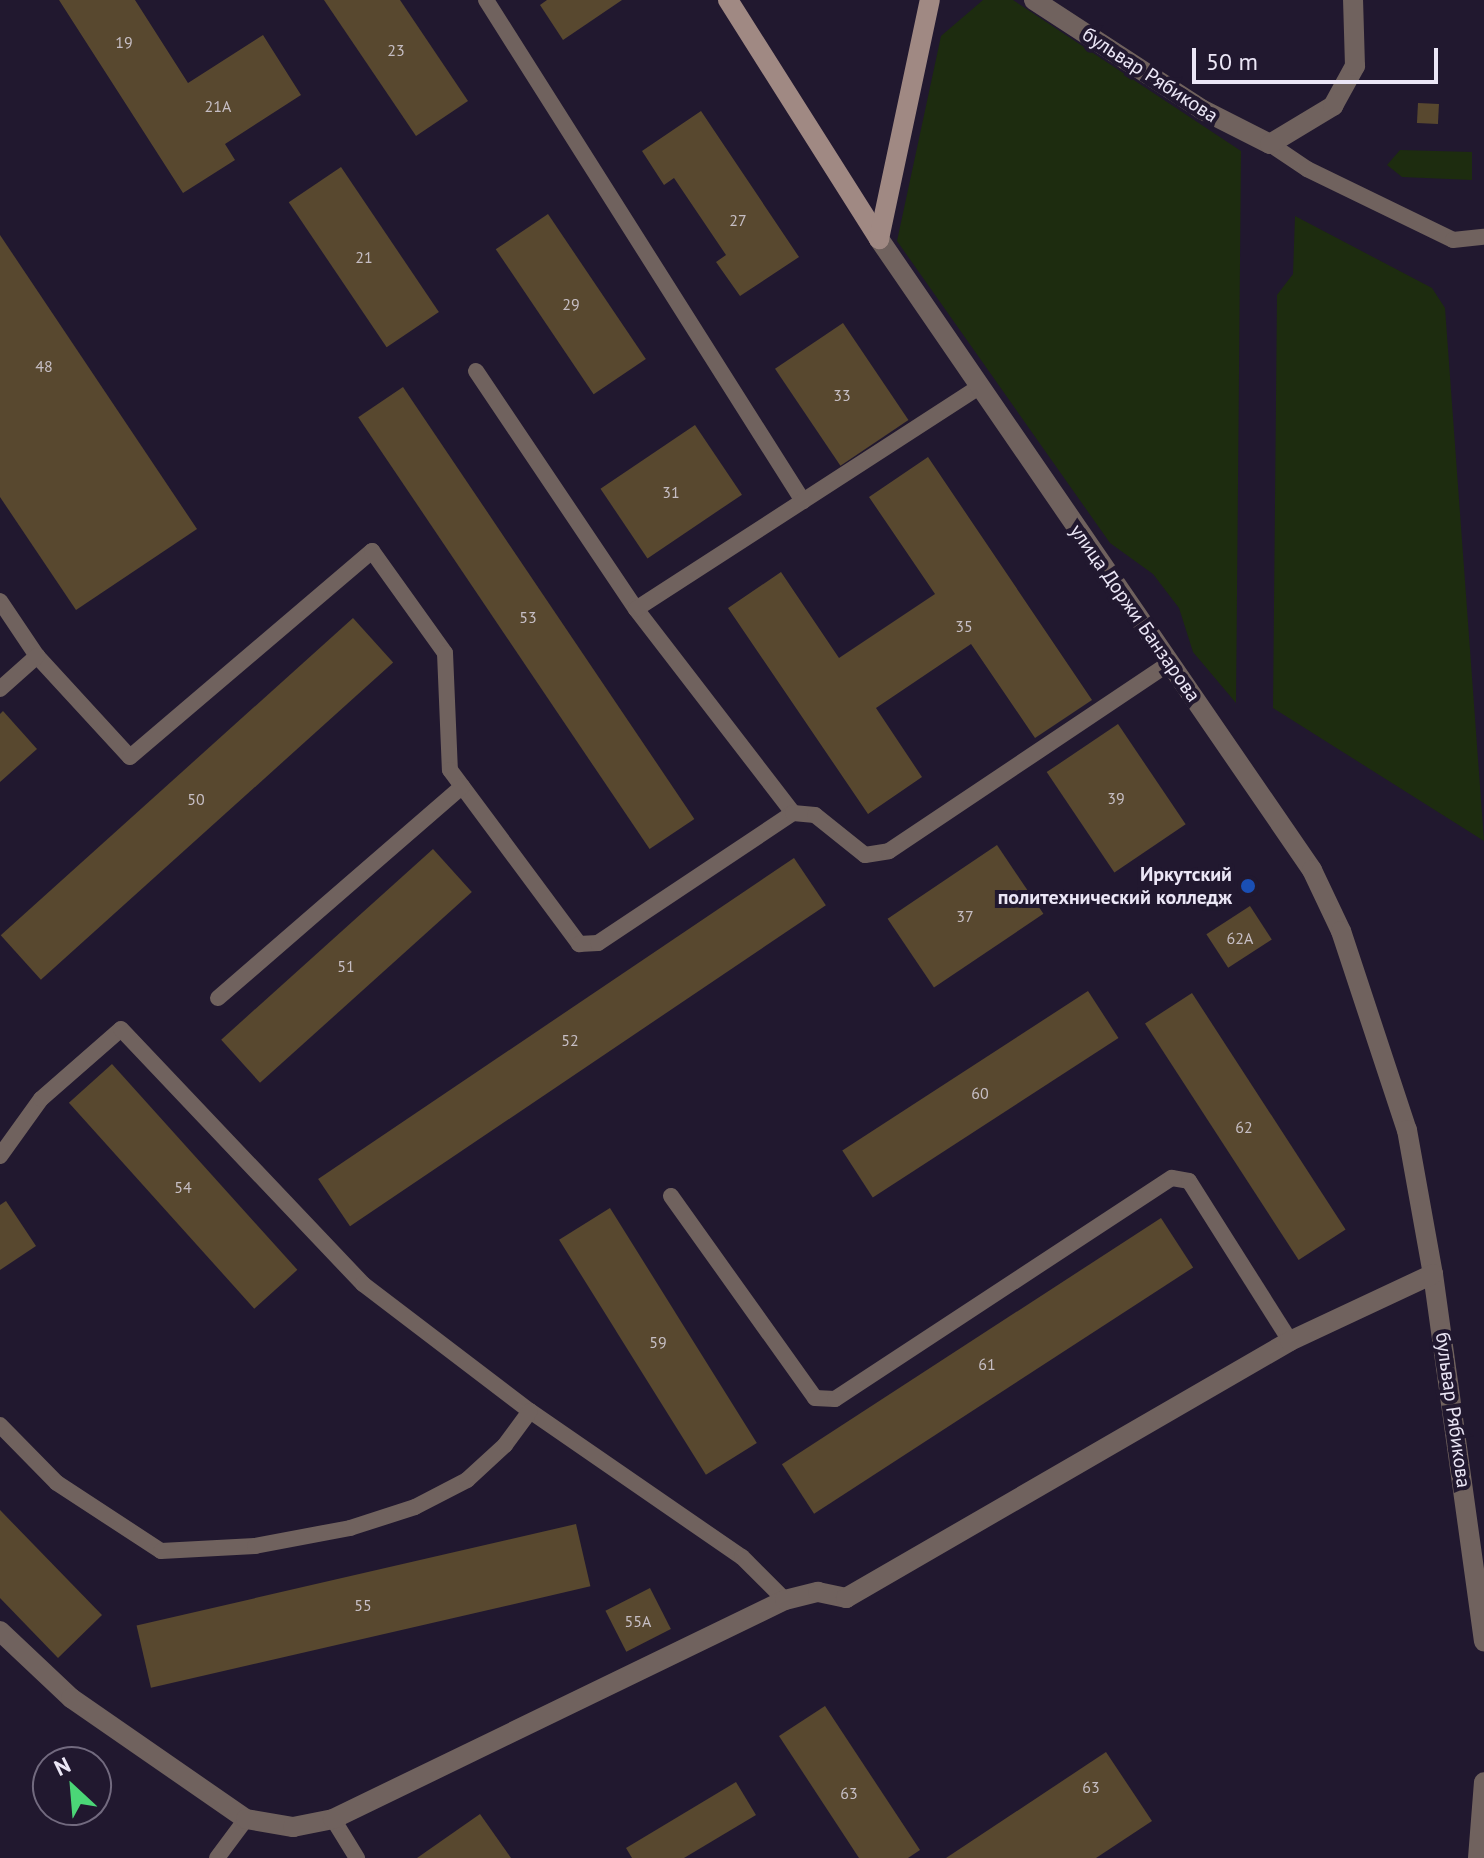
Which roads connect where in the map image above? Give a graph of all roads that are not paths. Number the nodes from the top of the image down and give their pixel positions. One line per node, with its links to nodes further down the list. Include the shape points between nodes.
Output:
1 (486, 0): 11 (lane)
2 (728, 0): 8 (street, улица Доржи Банзарова)
3 (930, 0): 8 (street)
4 (1034, 0): 6 (street, бульвар Рябикова, via 1201,109)
5 (1353, 0): 6 (street, via 1355,66 1333,106)
6 (1270, 144): 7 (lane, via 1307,169 1453,240)
7 (1484, 237)
8 (879, 239): 10 (street, улица Доржи Банзарова)
9 (476, 371): 13 (lane)
10 (979, 387): 11 (lane); 15 (street, улица Доржи Банзарова)
11 (803, 501): 13 (lane)
12 (0, 601): 14 (lane)
13 (636, 609): 18 (lane)
14 (37, 656): 16 (lane); 17 (lane, via 130,757 372,551 445,653 450,770)
15 (1170, 663): 18 (lane, via 889,851 865,855 815,815); 22 (street, улица Доржи Банзарова, via 1312,870 1341,931 1407,1130)
16 (0, 689)
17 (462, 787): 18 (lane, via 579,944 598,943); 19 (lane)
18 (793, 813)
19 (218, 998)
20 (0, 1156): 24 (lane, via 41,1099 121,1029 336,1259)
21 (671, 1196): 23 (lane, via 815,1398 835,1399 1172,1178 1189,1181)
22 (1433, 1274): 23 (street); 26 (street, бульвар Рябикова)
23 (1290, 1341): 27 (street, via 846,1598 818,1592)
24 (530, 1411): 25 (lane, via 505,1445 467,1480 415,1507 350,1528 255,1546 161,1551 57,1483); 27 (lane, via 742,1557)
25 (0, 1425)
26 (1474, 1487): 29 (street, бульвар Рябикова)
27 (785, 1600): 32 (street)
28 (0, 1631): 31 (street, via 71,1698)
29 (1484, 1641)
30 (1484, 1782): 35 (street)
31 (246, 1819): 32 (street, via 293,1827); 33 (lane)
32 (333, 1819): 34 (lane)
33 (217, 1858)
34 (357, 1858)
35 (1478, 1858)

